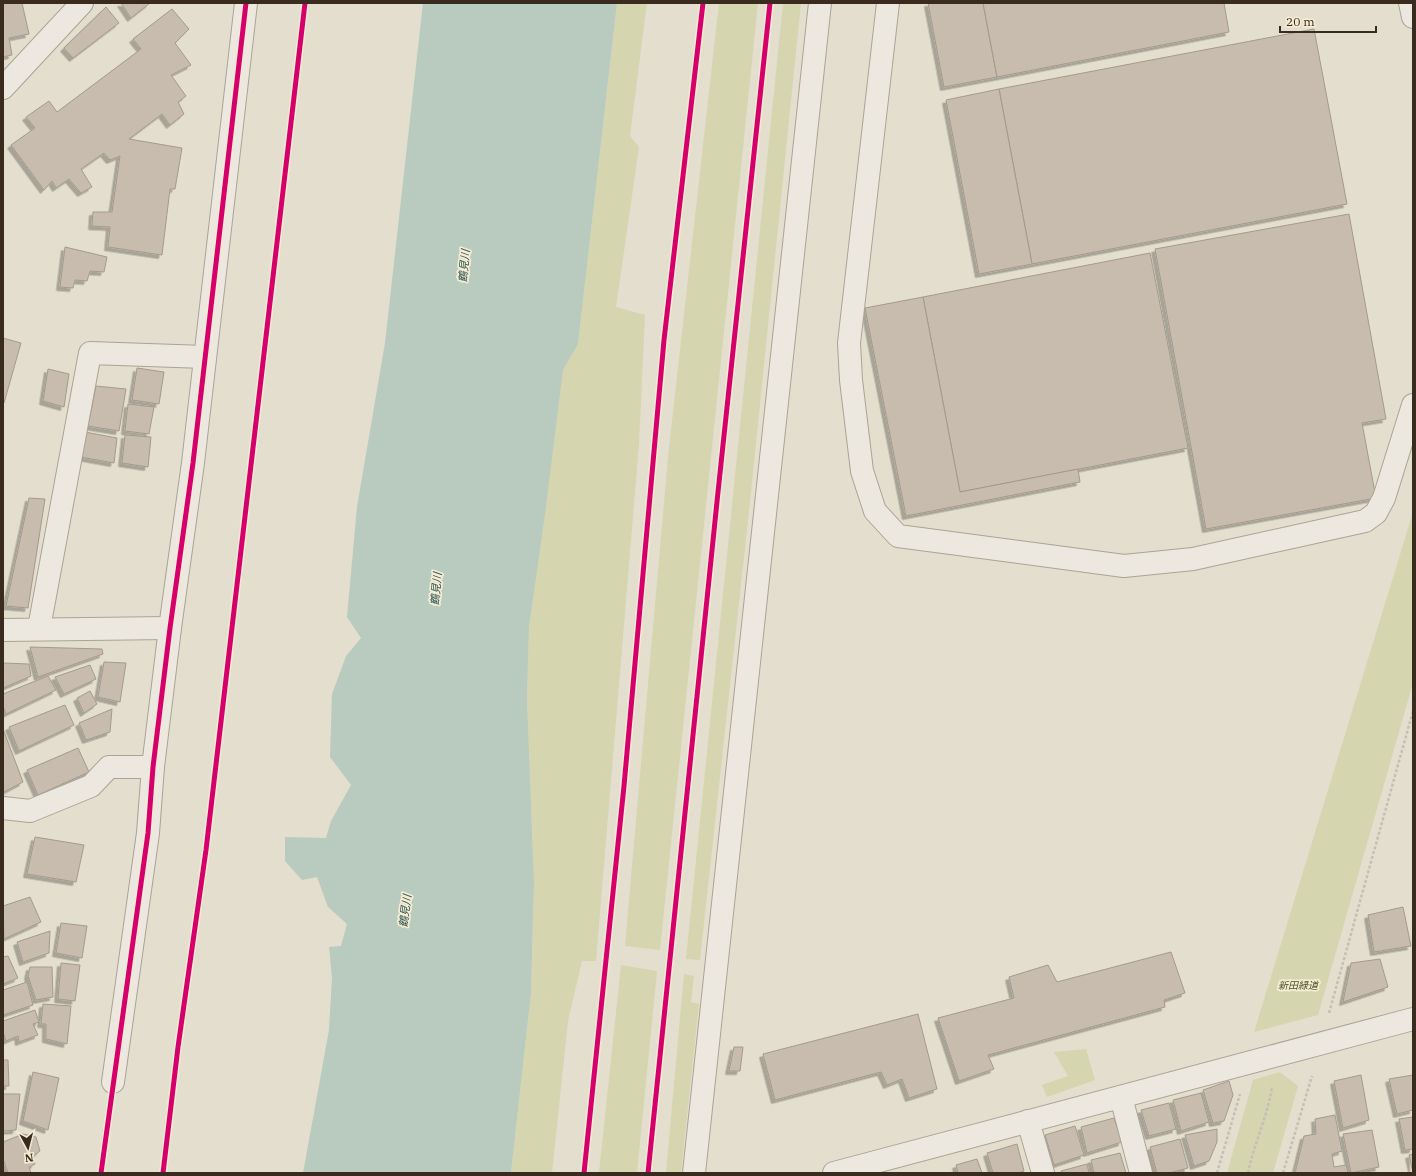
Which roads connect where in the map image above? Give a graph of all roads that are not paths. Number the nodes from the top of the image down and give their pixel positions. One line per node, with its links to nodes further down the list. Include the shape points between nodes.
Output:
1 (82, 3): 7 (street)
2 (246, 3): 8 (street)
3 (820, 3): 19 (street)
4 (888, 3): 9 (street, via 849,342 862,471 875,511 898,536 1124,566 1193,559 1365,521 1376,513 1384,498)
5 (1410, 3): 6 (street)
6 (1413, 17)
7 (3, 88)
8 (205, 358): 10 (street, via 90,353); 11 (street)
9 (1413, 405)
10 (39, 628): 11 (street); 12 (street)
11 (170, 628): 13 (street)
12 (3, 630)
13 (153, 767): 14 (street, via 109,767 91,786 30,811); 16 (street, via 148,833)
14 (3, 808)
15 (1413, 1019): 17 (street)
16 (113, 1082)
17 (1121, 1097): 18 (street); 22 (street)
18 (1028, 1122): 20 (street); 21 (street)
19 (694, 1173)
20 (834, 1173)
21 (1044, 1173)
22 (1141, 1173)

